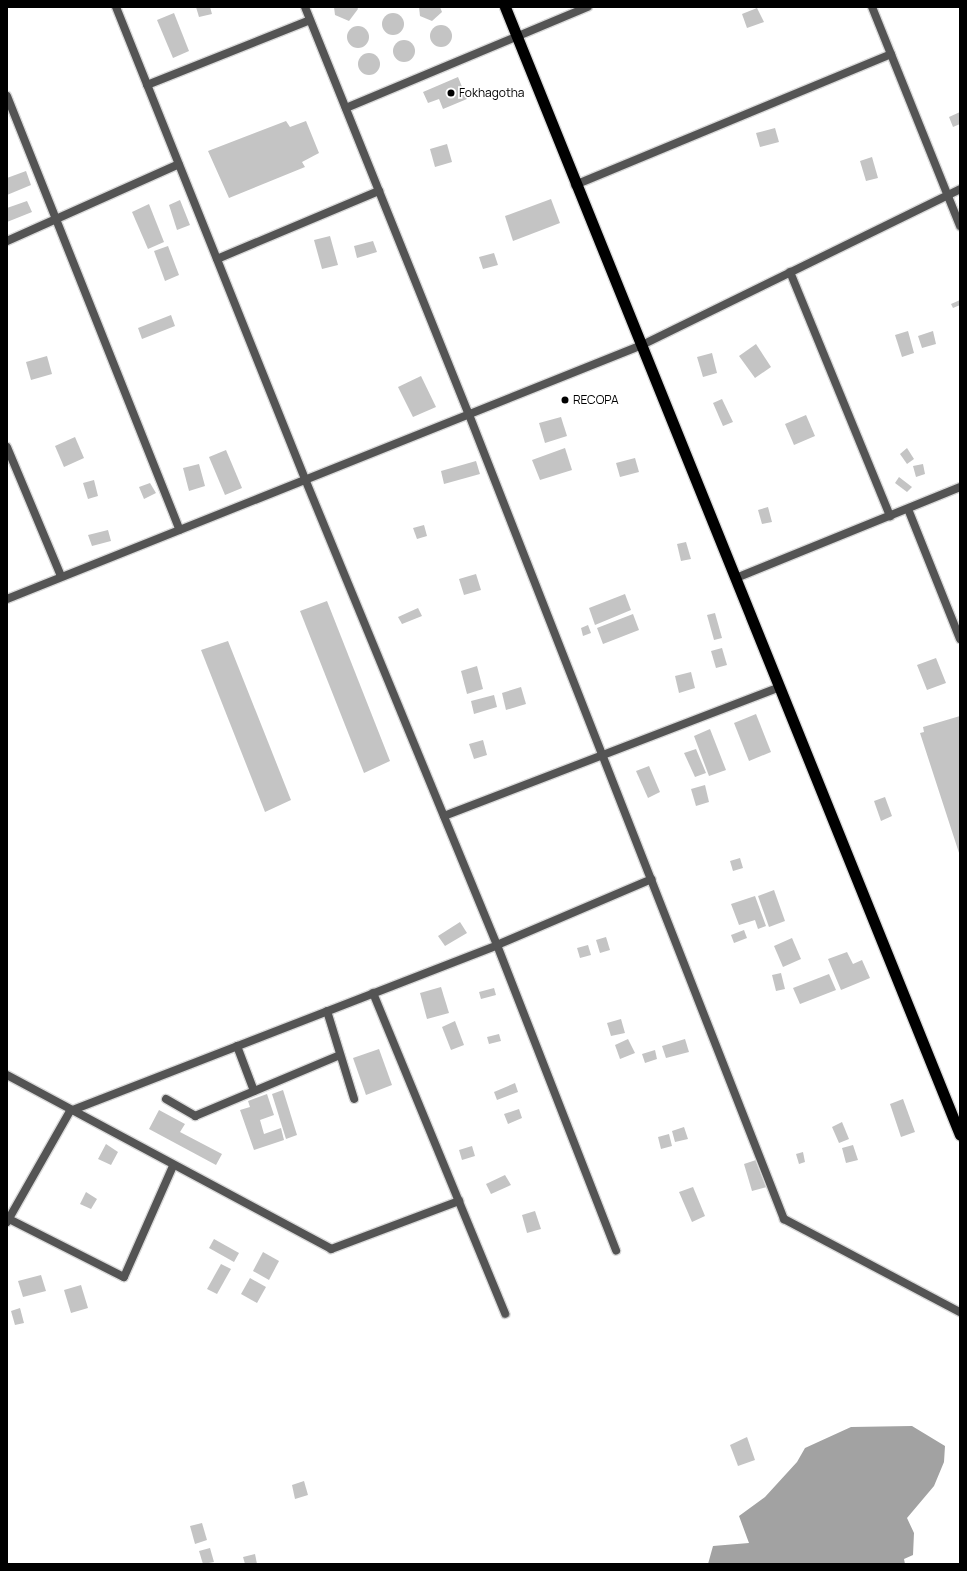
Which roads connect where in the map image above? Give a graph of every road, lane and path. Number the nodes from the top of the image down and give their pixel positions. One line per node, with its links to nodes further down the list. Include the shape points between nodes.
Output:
1 (116, 7): 9 (street)
2 (305, 7): 6 (street)
3 (505, 7): 7 (highway)
4 (588, 7): 7 (street)
5 (872, 7): 8 (street)
6 (310, 20): 9 (street); 11 (street)
7 (516, 37): 11 (street); 13 (highway)
8 (891, 54): 13 (street); 16 (street)
9 (147, 85): 12 (street)
10 (7, 96): 17 (street)
11 (346, 108): 15 (street)
12 (179, 164): 17 (street); 20 (street)
13 (575, 185): 22 (highway)
14 (960, 189): 16 (street)
15 (379, 191): 20 (street); 23 (street)
16 (948, 195): 18 (street); 21 (street)
17 (56, 220): 19 (street); 29 (street)
18 (960, 226)
19 (7, 241)
20 (217, 259): 25 (street)
21 (790, 272): 22 (street); 28 (street)
22 (640, 346): 23 (street); 31 (highway)
23 (468, 412): 25 (street); 35 (street)
24 (7, 447): 30 (street)
25 (305, 479): 29 (street); 36 (street)
26 (960, 487): 27 (street)
27 (908, 509): 28 (street); 33 (street)
28 (890, 516): 31 (street)
29 (180, 530): 30 (street)
30 (61, 576): 32 (street)
31 (736, 578): 34 (highway)
32 (7, 599)
33 (960, 639)
34 (780, 687): 35 (street); 48 (highway, via 879,942)
35 (604, 756): 36 (street); 37 (street)
36 (444, 816): 38 (street)
37 (652, 879): 38 (street); 53 (street, via 784,1219)
38 (497, 945): 39 (street); 52 (street)
39 (373, 993): 40 (street); 50 (street)
40 (327, 1011): 41 (street); 42 (street)
41 (237, 1046): 44 (street); 47 (street)
42 (340, 1055): 44 (street); 46 (street)
43 (7, 1075): 47 (street)
44 (254, 1091): 45 (street, via 195,1116)
45 (166, 1099)
46 (354, 1099)
47 (70, 1110): 49 (street); 51 (street)
48 (960, 1135)
49 (173, 1166): 50 (street, via 331,1249); 51 (street, via 124,1277)
50 (459, 1201): 54 (street)
51 (8, 1220)
52 (616, 1251)
53 (960, 1312)
54 (505, 1314)

